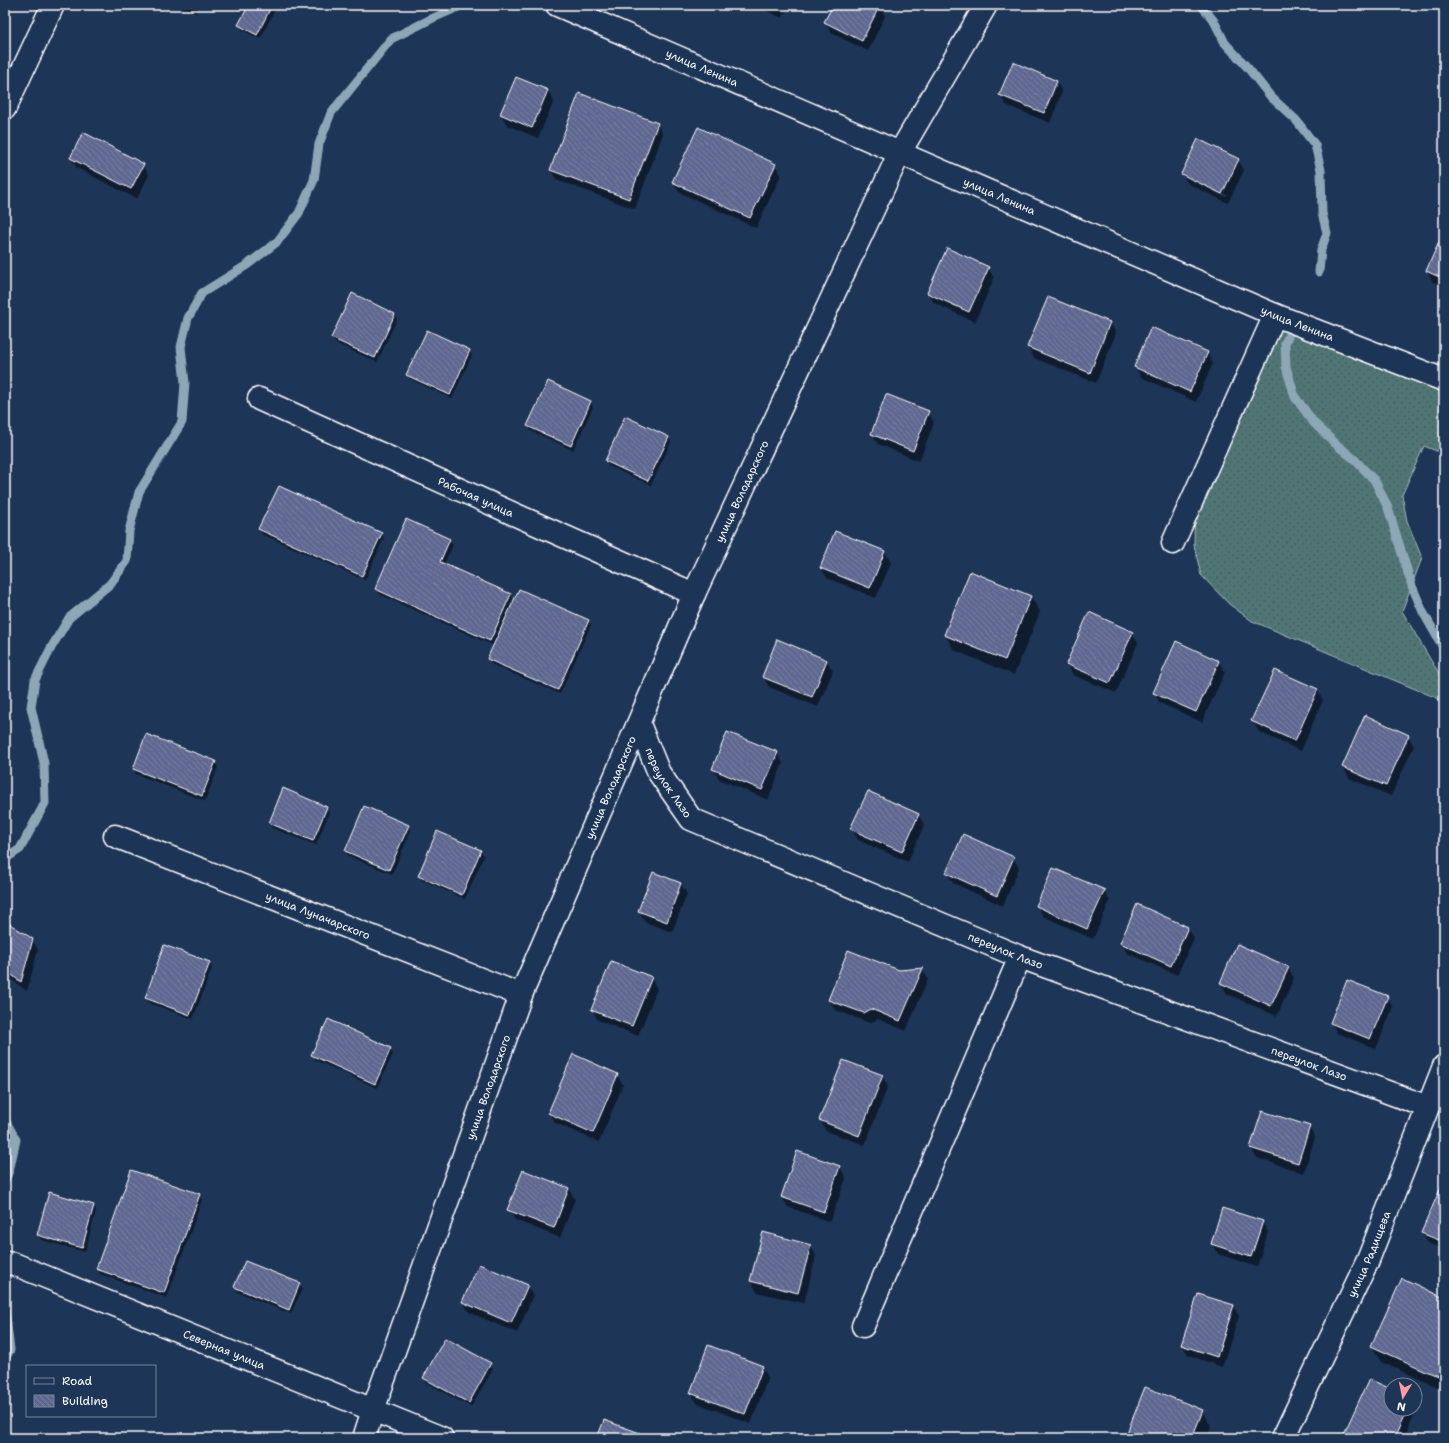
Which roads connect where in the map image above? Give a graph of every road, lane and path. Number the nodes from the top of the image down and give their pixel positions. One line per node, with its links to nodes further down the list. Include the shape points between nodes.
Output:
1 (54, 5): 4 (street)
2 (557, 5): 5 (street, улица Ленина)
3 (986, 5): 5 (street, улица Володарского)
4 (5, 108)
5 (900, 154): 6 (street, улица Ленина); 10 (street, улица Володарского)
6 (1275, 315): 7 (street, улица Ленина); 9 (street)
7 (1444, 380)
8 (259, 399): 10 (street, Рабочая улица)
9 (1173, 543)
10 (694, 594): 11 (street, улица Володарского)
11 (639, 724): 13 (street, переулок Лазо, via 658,773 691,819); 14 (street, улица Володарского)
12 (115, 836): 14 (street, улица Луначарского)
13 (1020, 957): 16 (street, переулок Лазо); 18 (street)
14 (521, 995): 19 (street, улица Володарского)
15 (1444, 1066): 16 (street, улица Радищева)
16 (1428, 1108): 22 (street, улица Радищева, via 1368,1260)
17 (5, 1263): 19 (street, Северная улица, via 14,1264)
18 (863, 1326)
19 (373, 1410): 20 (street, улица Володарского); 21 (street, Северная улица)
20 (364, 1438)
21 (442, 1438)
22 (1283, 1438)

